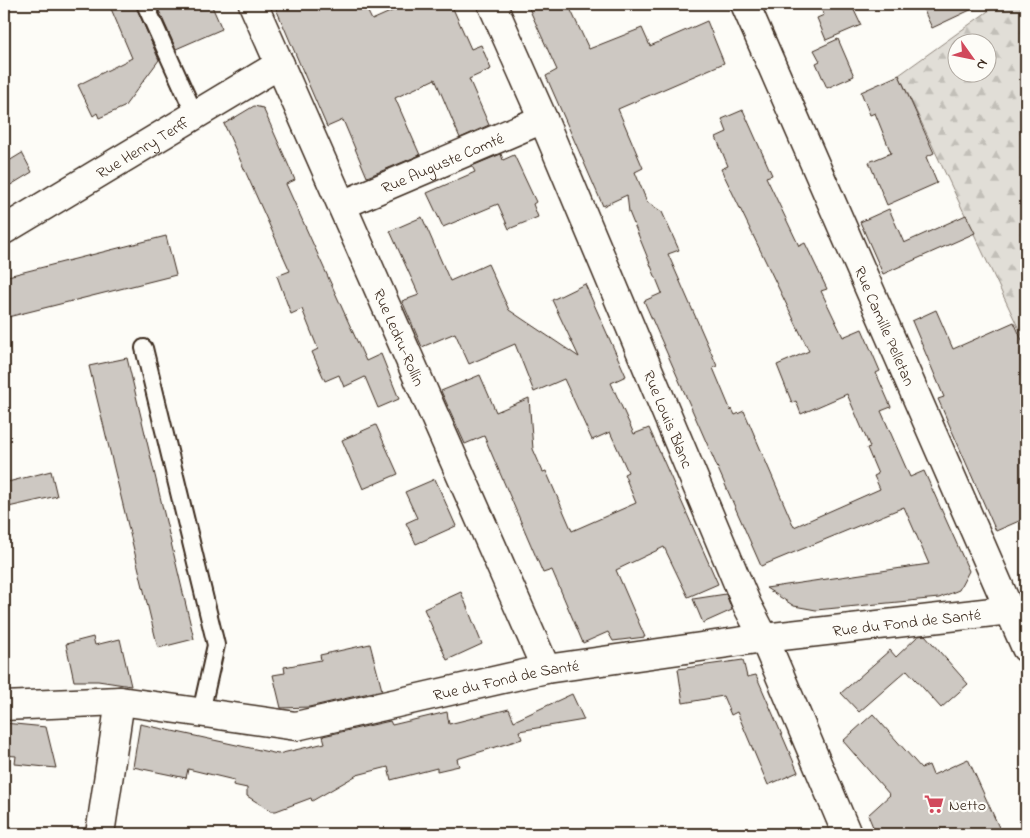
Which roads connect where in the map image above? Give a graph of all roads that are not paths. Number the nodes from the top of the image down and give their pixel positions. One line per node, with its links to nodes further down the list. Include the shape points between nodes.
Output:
1 (145, 4): 6 (lane)
2 (253, 4): 5 (street, Rue Ledru-Rollin)
3 (492, 4): 7 (street, Rue Louis Blanc)
4 (745, 4): 11 (street, Rue Camille Pelletan)
5 (280, 64): 6 (street, Rue Henry Terff); 8 (street, Rue Ledru-Rollin)
6 (195, 115): 9 (street, Rue Henry Terff)
7 (543, 119): 8 (street, Rue Auguste Comté); 12 (street, Rue Louis Blanc, via 747,605)
8 (342, 205): 14 (street, Rue Ledru-Rollin)
9 (4, 230)
10 (144, 348): 17 (lane, via 216,645)
11 (1010, 610): 12 (street, Rue du Fond de Santé); 13 (street, Rue Camille Pelletan)
12 (764, 638): 14 (street, Rue du Fond de Santé); 19 (street, Rue Louis Blanc)
13 (1026, 648)
14 (546, 669): 17 (street, Rue du Fond de Santé, via 296,726)
15 (120, 701): 16 (street, Rue du Fond de Santé); 17 (street, Rue du Fond de Santé); 18 (street)
16 (4, 706)
17 (201, 712)
18 (100, 834)
19 (847, 834)

